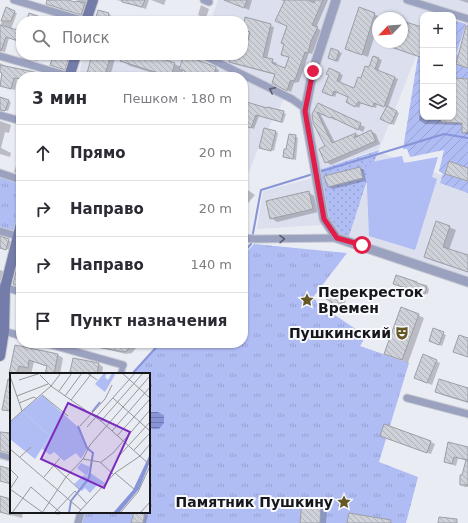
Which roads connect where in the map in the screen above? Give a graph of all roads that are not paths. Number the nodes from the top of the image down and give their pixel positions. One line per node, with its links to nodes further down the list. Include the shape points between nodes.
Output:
1 (14, 0): 5 (street)
2 (93, 0): 6 (main road)
3 (336, 0): 15 (street, via 313,71)
4 (407, 0): 7 (street)
5 (68, 16)
6 (87, 16)
7 (468, 19)
8 (0, 56): 11 (street)
9 (74, 60): 12 (main road)
10 (213, 60): 13 (street, one-way to 10)
11 (53, 72)
12 (71, 72)
13 (237, 72)
14 (248, 78): 15 (street, one-way to 14)
15 (306, 109): 23 (street, via 324,219)
16 (0, 115): 17 (street)
17 (16, 120)
18 (0, 173): 19 (street)
19 (16, 178)
20 (0, 231): 21 (street)
21 (16, 236)
22 (248, 238): 23 (street, one-way to 23)
23 (337, 238): 25 (street)
24 (16, 239): 26 (main road)
25 (468, 282)
26 (2, 287): 27 (street); 28 (main road)
27 (16, 291)
28 (2, 331): 29 (street); 31 (main road)
29 (16, 335)
30 (63, 348): 32 (street)
31 (0, 356)
32 (123, 365): 33 (street)
33 (121, 373)
34 (406, 398): 35 (street)
35 (468, 414)
36 (0, 455): 37 (street)
37 (10, 458)
38 (81, 513): 39 (street)
39 (78, 523)

